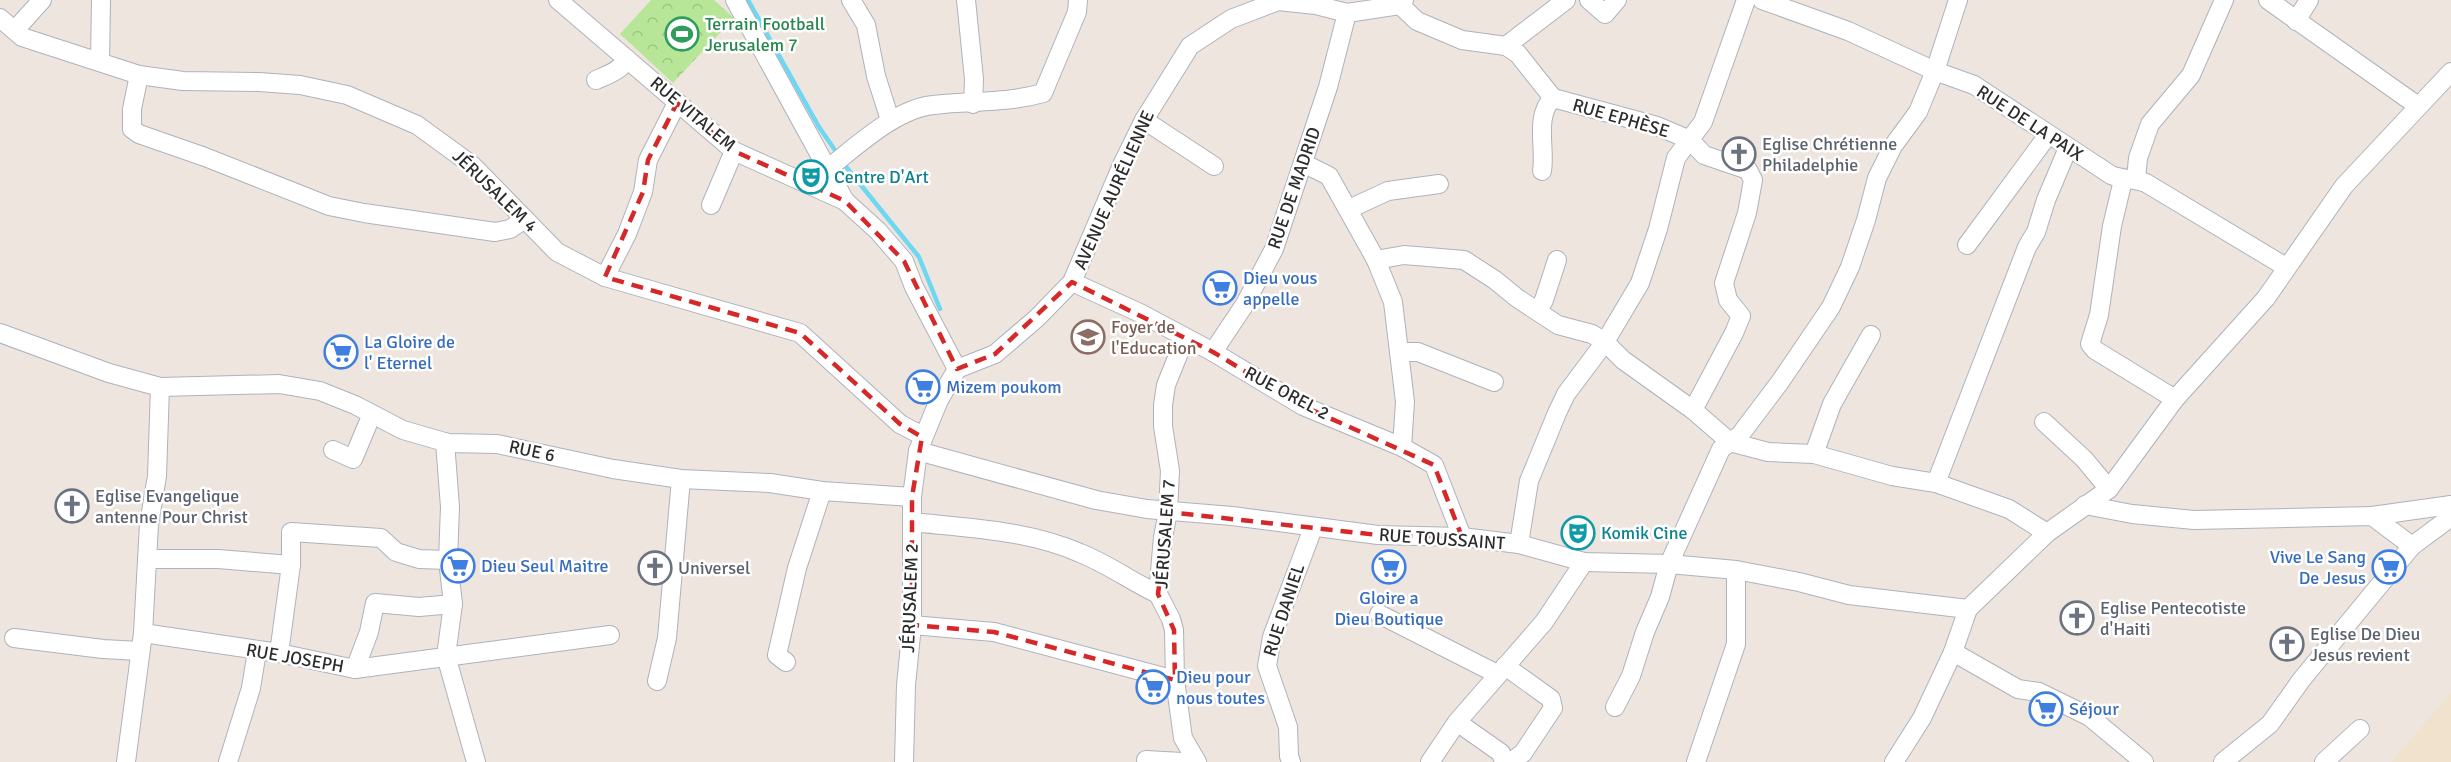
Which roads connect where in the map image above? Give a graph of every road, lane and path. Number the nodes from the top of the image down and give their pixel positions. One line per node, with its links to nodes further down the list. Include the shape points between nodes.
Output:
1 (42, 0): 22 (street)
2 (101, 0): 25 (street)
3 (558, 0): 24 (street, RUE VITALEM)
4 (735, 0): 42 (street)
5 (851, 0): 34 (street, via 866,25)
6 (966, 0): 32 (street)
7 (1078, 0): 32 (street, via 1077,12 1043,93 1013,101)
8 (1566, 0): 23 (street)
9 (1590, 0): 10 (street, via 1605,14)
10 (1617, 0)
11 (1746, 0): 37 (street, via 1703,122)
12 (1762, 0): 26 (street, RUE DE LA PAIX, via 1848,31)
13 (1958, 0): 26 (street)
14 (2224, 0): 44 (street, via 2191,75 2150,124)
15 (2268, 0): 21 (street)
16 (2309, 0): 21 (street)
17 (1278, 1): 19 (street, AVENUE AURÉLIENNE, via 1316,4); 35 (street, AVENUE AURÉLIENNE, via 1231,19 1190,46)
18 (1402, 3): 19 (street, AVENUE AURÉLIENNE); 23 (street, via 1417,21 1462,40)
19 (1347, 13): 40 (street, RUE DE MADRID)
20 (0, 18): 22 (street, JÉRUSALEM 4)
21 (2296, 21): 33 (street)
22 (15, 30): 25 (street, JÉRUSALEM 4, via 22,37)
23 (1506, 46): 30 (street, RUE EPHÈSE, via 1518,54)
24 (627, 59): 29 (street, via 626,64); 31 (street, RUE VITALEM)
25 (100, 62): 28 (street, JÉRUSALEM 4)
26 (1935, 71): 36 (street, RUE DE LA PAIX, via 1974,84); 72 (street, via 1918,112 1893,146 1877,178 1850,267 1831,307 1780,382 1740,435)
27 (2451, 72): 33 (street)
28 (140, 75): 49 (street, JÉRUSALEM 4, via 183,81 300,85 347,96 417,124 472,165); 49 (street, via 132,129 319,202 364,213 495,232 510,229)
29 (596, 80)
30 (1553, 98): 37 (street, RUE EPHÈSE, via 1657,126); 43 (street, via 1540,133 1545,156)
31 (677, 103): 39 (street, RUE VITALEM); 54 (street, via 648,160 643,192)
32 (974, 104): 34 (street, via 930,105)
33 (2418, 106): 53 (street, via 2344,186)
34 (890, 120): 42 (street)
35 (1144, 120): 41 (street); 55 (street, AVENUE AURÉLIENNE)
36 (2048, 135): 38 (street, RUE DE LA PAIX); 50 (street)
37 (1690, 140): 60 (street, via 1676,158 1640,283); 67 (street, RUE EPHÈSE, via 1704,155 1748,170 1753,180 1747,213 1724,284 1728,300 1741,316)
38 (2068, 148): 44 (street, RUE DE LA PAIX, via 2111,175); 77 (street)
39 (734, 151): 46 (street, RUE VITALEM); 47 (street)
40 (1304, 163): 48 (street, via 1329,176); 61 (street, RUE DE MADRID, via 1274,249)
41 (1214, 166)
42 (827, 170): 46 (street)
43 (1542, 171)
44 (2129, 179): 53 (street, RUE DE LA PAIX, via 2146,183); 66 (street, via 2112,226 2099,315 2090,344)
45 (1440, 184): 48 (street, via 1388,191)
46 (845, 201): 63 (street, via 904,261)
47 (711, 205)
48 (1349, 209): 51 (street)
49 (525, 219): 54 (street, JÉRUSALEM 4, via 557,252)
50 (1966, 245)
51 (1376, 260): 56 (street, via 1404,255 1464,260); 62 (street, via 1393,302)
52 (1557, 260): 56 (street)
53 (2286, 267): 66 (street, via 2266,298)
54 (605, 277): 71 (street, JÉRUSALEM 4, via 800,333 900,424 917,433)
55 (1072, 282): 59 (street, RUE OREL 2); 63 (street, AVENUE AURÉLIENNE, via 995,354)
56 (1538, 310): 60 (street, via 1558,325 1592,334)
57 (0, 333): 65 (street, RUE 6, via 109,373)
58 (1871, 335): 75 (street, via 1832,404)
59 (1185, 338): 61 (street, RUE OREL 2); 83 (street, JÉRUSALEM 7, via 1166,385 1163,405 1170,471)
60 (1605, 342): 67 (street, via 1631,366); 90 (street, via 1566,394 1557,413 1529,481)
61 (1214, 352): 73 (street, RUE OREL 2, via 1304,406)
62 (1399, 352): 64 (street, via 1418,352); 73 (street, via 1405,402)
63 (957, 369): 71 (street)
64 (1494, 382)
65 (160, 387): 68 (street, RUE 6, via 279,384 320,392); 92 (street, via 157,476)
66 (2175, 399): 78 (street)
67 (1693, 410): 72 (street)
68 (372, 414): 70 (street, RUE 6, via 403,430); 74 (street, via 353,459)
69 (2044, 422): 78 (street)
70 (445, 442): 76 (street, RUE 6, via 497,444); 93 (street, via 450,507)
71 (920, 442): 80 (street, JÉRUSALEM 2); 83 (street, RUE TOUSSAINT, via 1096,500)
72 (1730, 442): 75 (street, via 1768,452); 95 (street, via 1721,449)
73 (1402, 447): 89 (street, RUE OREL 2, via 1434,465)
74 (333, 450)
75 (1814, 454): 77 (street, via 1892,476)
76 (681, 479): 79 (street, RUE 6, via 770,483); 114 (street, via 667,638)
77 (1936, 483): 88 (street, via 2009,509)
78 (2109, 489): 81 (street)
79 (822, 491): 80 (street, RUE 6); 110 (street, via 797,568 777,655)
80 (912, 497): 86 (street, JÉRUSALEM 2)
81 (2085, 505): 84 (street, via 2194,520); 88 (street)
82 (2451, 505): 84 (street)
83 (1168, 512): 87 (street, RUE TOUSSAINT, via 1232,516); 98 (street, JÉRUSALEM 7)
84 (2372, 516): 91 (street)
85 (2451, 517): 91 (street)
86 (912, 522): 98 (street, via 1004,531 1042,539 1081,553); 102 (street, JÉRUSALEM 2)
87 (1313, 528): 89 (street, RUE TOUSSAINT, via 1378,535); 126 (street, RUE DANIEL, via 1272,637 1267,666 1288,727)
88 (2047, 533): 100 (street)
89 (1462, 537): 90 (street, RUE TOUSSAINT)
90 (1519, 544): 94 (street, RUE TOUSSAINT)
91 (2412, 546): 132 (street, via 2302,679 2270,724)
92 (147, 559): 96 (street); 105 (street)
93 (448, 560): 96 (street, via 419,559 396,552 381,538 291,532); 99 (street)
94 (1584, 562): 95 (street, RUE TOUSSAINT); 112 (street, via 1544,622)
95 (1668, 564): 97 (street, RUE TOUSSAINT); 115 (street, via 1631,676)
96 (291, 565): 108 (street)
97 (1736, 570): 100 (street, RUE TOUSSAINT, via 1849,595); 130 (street, via 1736,644)
98 (1158, 594): 113 (street, JÉRUSALEM 7, via 1174,630)
99 (453, 604): 109 (street); 111 (street, via 419,607 375,603)
100 (1968, 609): 107 (street)
101 (1379, 614): 112 (street)
102 (912, 626): 113 (street, via 994,633); 123 (street, JÉRUSALEM 2)
103 (610, 635): 109 (street, RUE JOSEPH)
104 (14, 638): 105 (street, RUE JOSEPH, via 103,649)
105 (141, 642): 106 (street, RUE JOSEPH); 121 (street)
106 (257, 651): 108 (street, RUE JOSEPH); 119 (street)
107 (1953, 652): 118 (street); 131 (street, via 2018,689 2038,692 2090,717)
108 (279, 653): 111 (street, RUE JOSEPH)
109 (446, 656): 111 (street, RUE JOSEPH); 122 (street)
110 (786, 662)
111 (355, 669)
112 (1501, 670): 116 (street); 129 (street, via 1551,699 1553,708 1523,753)
113 (1175, 680): 125 (street, JÉRUSALEM 7, via 1183,738)
114 (657, 681)
115 (1615, 707)
116 (1457, 722): 127 (street); 128 (street, via 1501,753)
117 (2360, 729): 133 (street)
118 (1901, 759)
119 (236, 760)
120 (1146, 760): 124 (street)
121 (126, 762)
122 (476, 762)
123 (904, 762)
124 (1182, 762)
125 (1197, 762)
126 (1291, 762)
127 (1430, 762)
128 (1504, 762)
129 (1511, 762)
130 (1696, 762)
131 (2144, 762)
132 (2223, 762)
133 (2324, 762)

